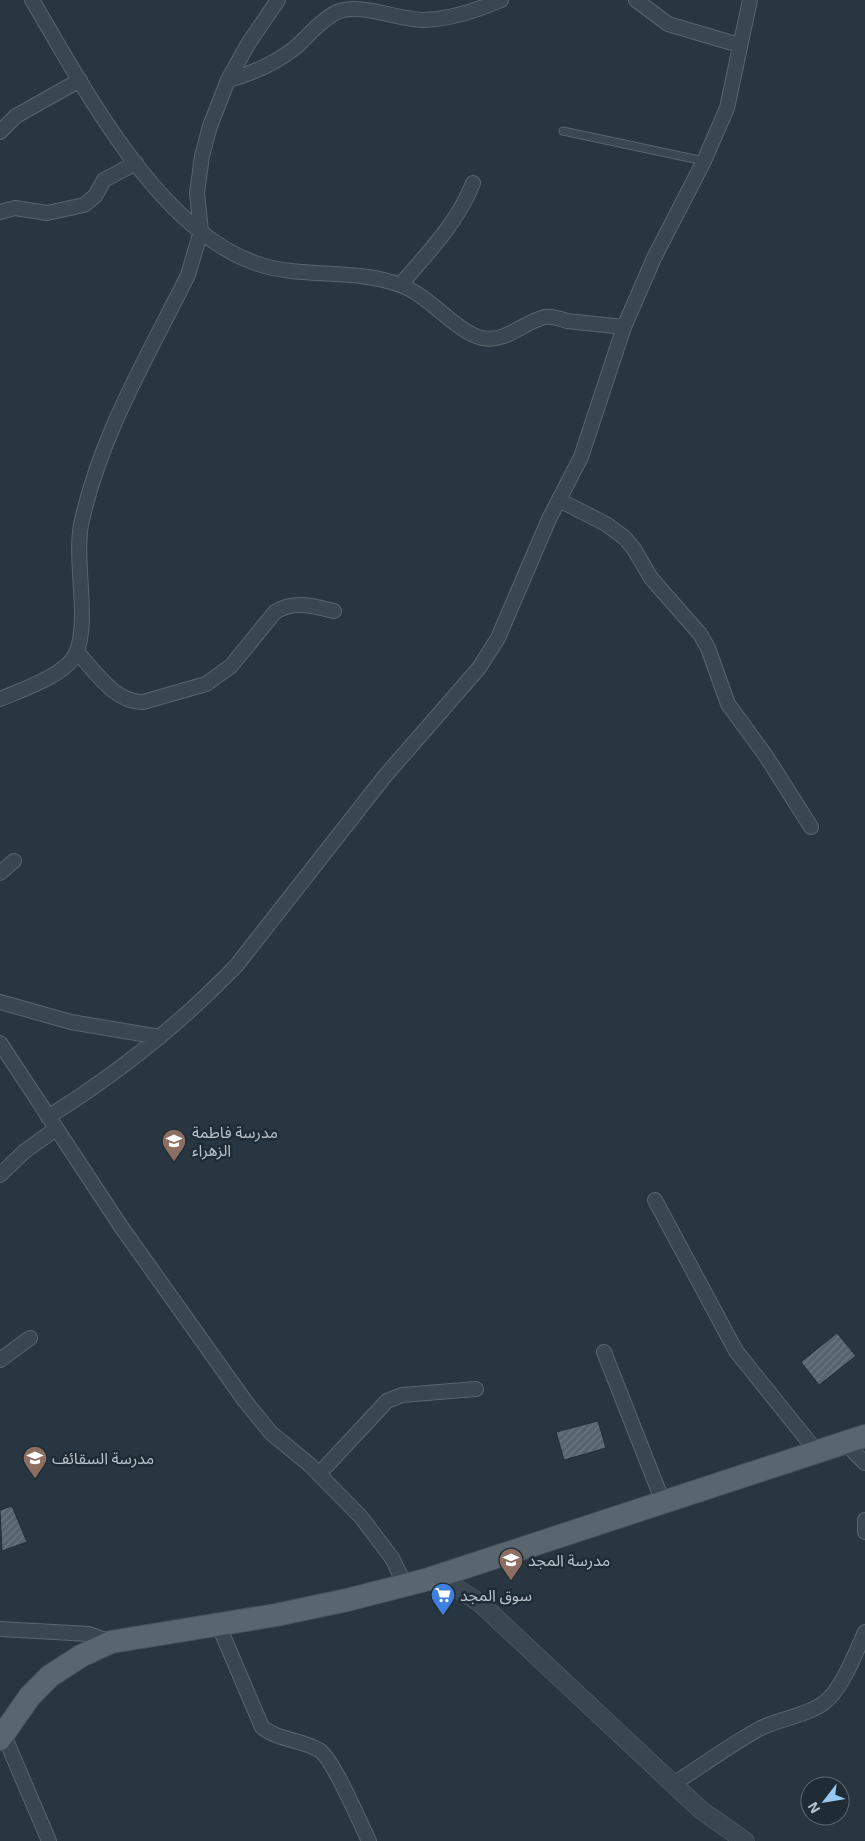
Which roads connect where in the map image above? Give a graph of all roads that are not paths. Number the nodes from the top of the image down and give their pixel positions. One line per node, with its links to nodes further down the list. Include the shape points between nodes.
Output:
1 (32, 0): 7 (street)
2 (278, 0): 8 (street)
3 (501, 0): 8 (street, via 478,10 424,20 360,9 336,13 271,64 257,72)
4 (636, 0): 6 (street, via 668,24)
5 (750, 0): 6 (street)
6 (739, 45): 11 (street, via 732,91)
7 (80, 80): 10 (street, via 16,116); 12 (street)
8 (228, 80): 15 (street, via 202,156 197,193)
9 (563, 131): 11 (lane)
10 (0, 132)
11 (704, 161): 17 (street, via 654,258)
12 (136, 163): 14 (street, via 104,180 95,196 84,205 48,213 15,208); 15 (street, via 181,214)
13 (473, 183): 16 (street, via 453,222)
14 (0, 212)
15 (201, 231): 16 (street, via 227,250 259,264); 20 (street, via 188,275 108,436 86,500 78,542 81,627)
16 (400, 284): 17 (street, via 481,338 495,339 546,317)
17 (624, 327): 18 (street, via 581,457)
18 (559, 500): 22 (street, via 606,524 634,549 663,594 700,634 728,704); 26 (street, via 498,638 479,668 384,776 236,966)
19 (334, 611): 20 (street, via 298,604 284,606 275,612 231,666 206,684 143,702 121,697)
20 (77, 652): 21 (street, via 70,663 58,672)
21 (0, 699)
22 (811, 827)
23 (14, 861): 24 (street)
24 (0, 873)
25 (0, 1002): 26 (street, via 71,1022)
26 (160, 1038): 28 (street, via 110,1076)
27 (0, 1046): 28 (street)
28 (48, 1116): 29 (street)
29 (56, 1129): 30 (street, via 25,1151); 39 (street, via 245,1401 271,1433)
30 (0, 1175)
31 (655, 1200): 37 (street, via 736,1351)
32 (30, 1338): 34 (street)
33 (604, 1352): 40 (street)
34 (0, 1360)
35 (476, 1389): 39 (street, via 402,1395 387,1401)
36 (855, 1439): 37 (main road); 38 (street)
37 (817, 1452): 40 (main road)
38 (865, 1463)
39 (318, 1474): 44 (street, via 378,1538)
40 (663, 1502): 43 (main road)
41 (865, 1520): 42 (street)
42 (865, 1532)
43 (429, 1579): 44 (main road); 50 (street, via 456,1588 480,1603)
44 (406, 1585): 45 (main road, via 311,1608)
45 (218, 1624): 48 (main road); 52 (street, via 262,1727 271,1734 324,1753)
46 (0, 1629): 48 (street, via 89,1634)
47 (865, 1632): 50 (street, via 827,1701 752,1733)
48 (110, 1642): 49 (main road, via 50,1676 30,1696)
49 (1, 1736): 51 (street)
50 (674, 1784): 53 (street, via 713,1820)
51 (49, 1841)
52 (369, 1841)
53 (745, 1841)

